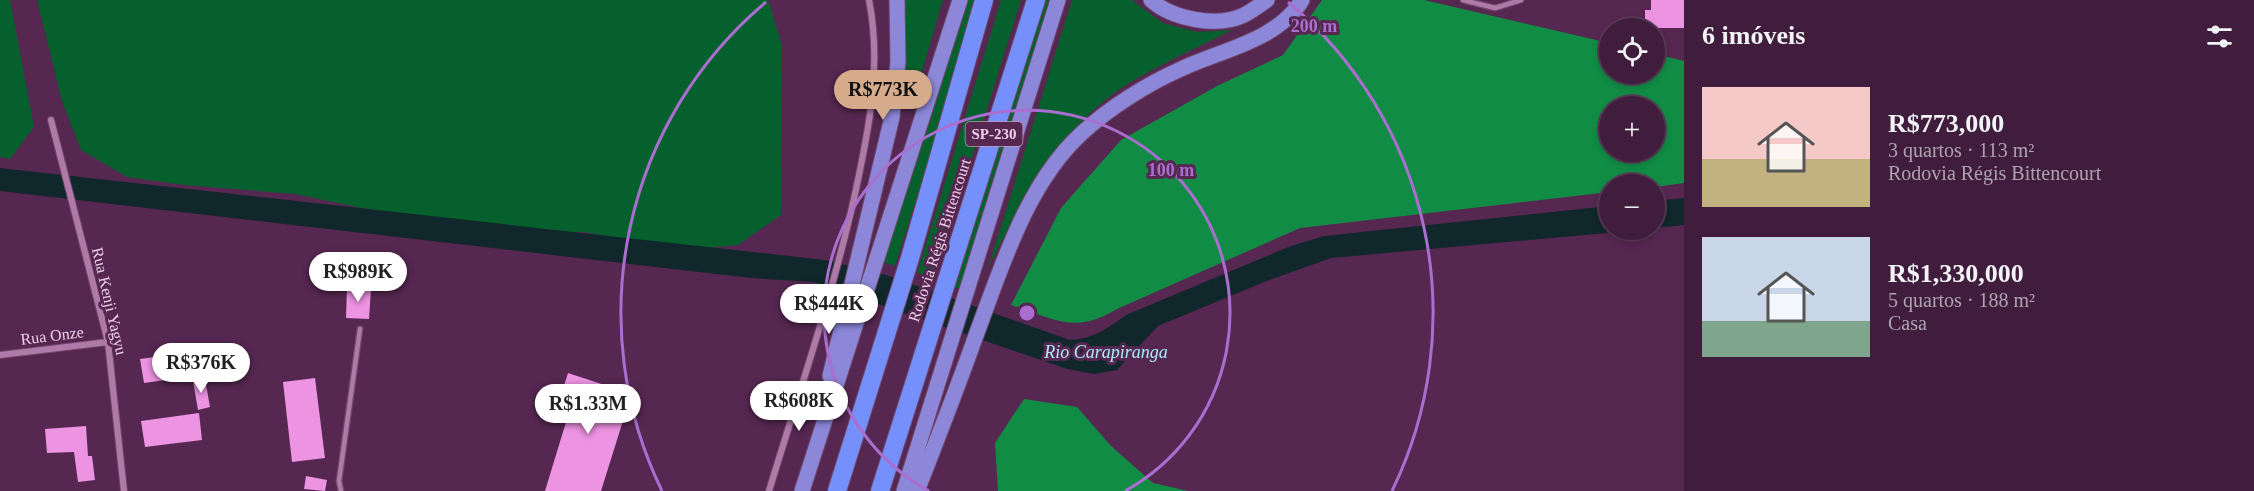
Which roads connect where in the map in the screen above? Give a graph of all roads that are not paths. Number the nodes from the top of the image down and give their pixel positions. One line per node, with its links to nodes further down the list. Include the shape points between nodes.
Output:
1 (869, 0): 18 (street, via 875,54 874,101 845,239)
2 (897, 0): 19 (main road, via 896,93)
3 (960, 0): 19 (main road)
4 (984, 0): 20 (highway, Rodovia Régis Bittencourt / SP-230, via 910,258)
5 (1036, 0): 21 (highway, Rodovia Régis Bittencourt / SP-230)
6 (1058, 0): 22 (main road)
7 (1151, 0): 8 (main road, via 1170,12 1218,21 1242,16)
8 (1267, 0)
9 (1302, 0): 23 (main road, via 1274,28 1180,69 1081,134 1036,194 1011,242)
10 (1463, 0): 11 (lane, via 1495,8)
11 (1521, 0)
12 (51, 120): 14 (street, Rua Kenji Yagyu)
13 (360, 329): 17 (lane, via 339,481)
14 (108, 342): 15 (street, Rua Onze); 16 (street, Rua Kenji Yagyu)
15 (0, 355)
16 (124, 491)
17 (341, 491)
18 (769, 491)
19 (801, 491)
20 (837, 491)
21 (880, 491)
22 (904, 491)
23 (917, 491)

